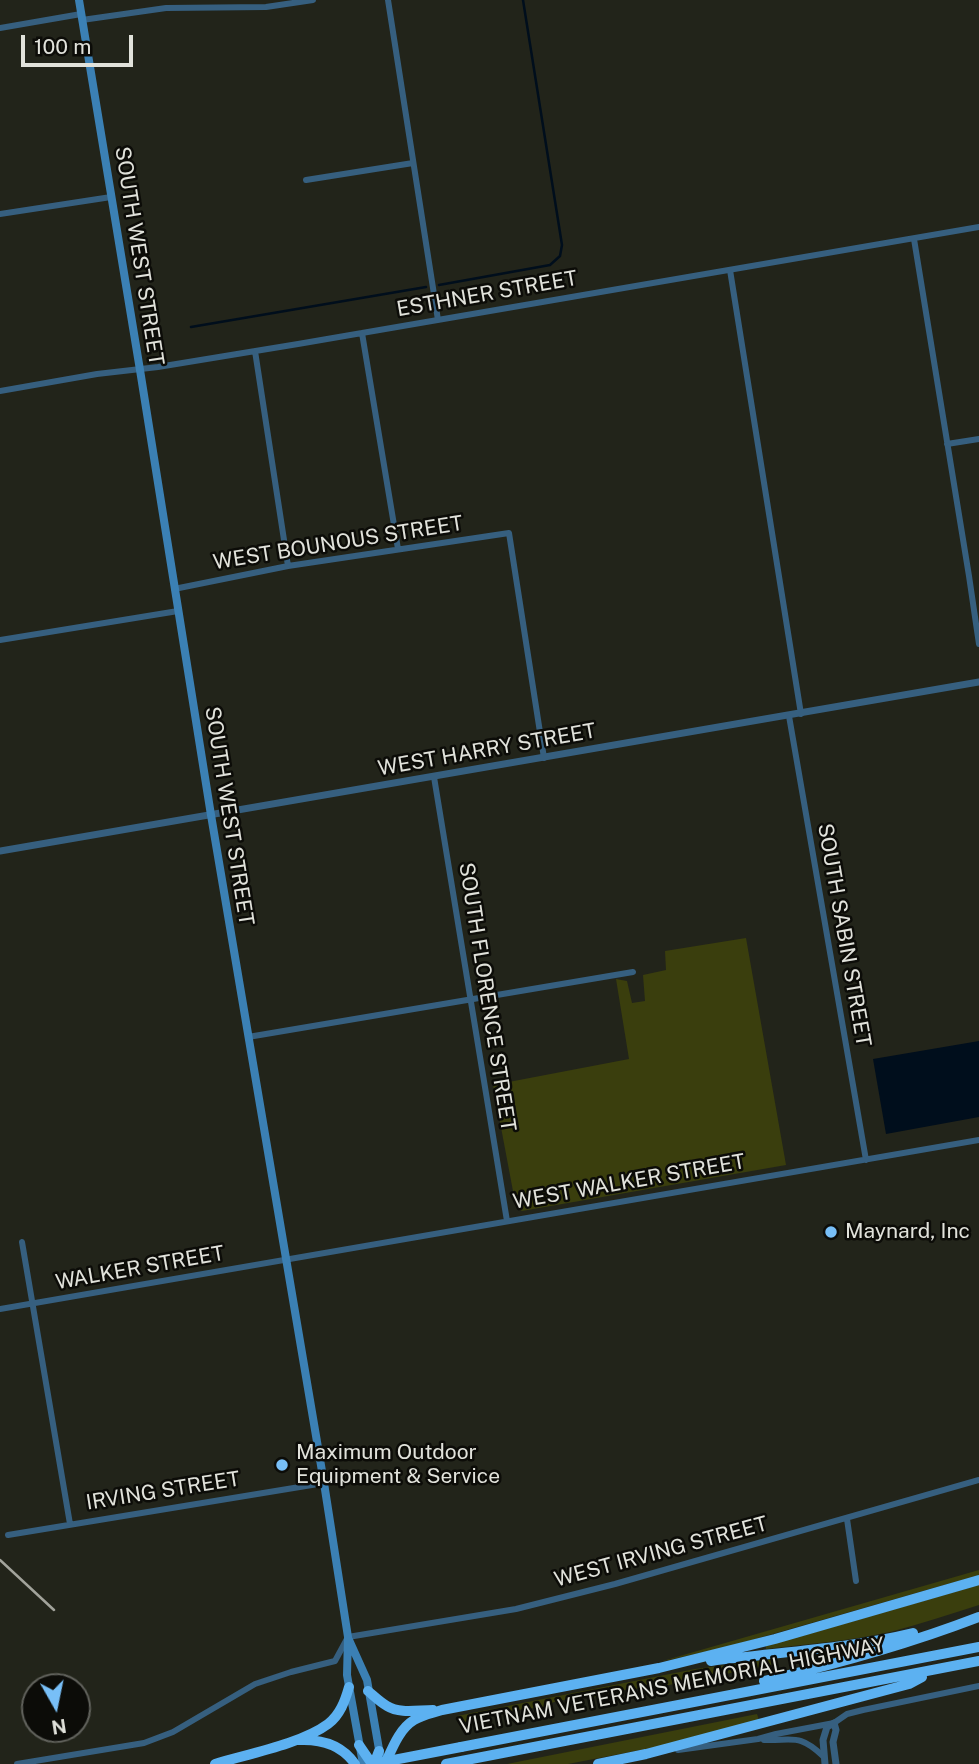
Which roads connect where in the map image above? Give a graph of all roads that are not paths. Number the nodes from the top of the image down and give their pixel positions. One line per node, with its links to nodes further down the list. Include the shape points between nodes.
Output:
1 (79, 0): 4 (main road, SOUTH WEST STREET)
2 (313, 0): 4 (street)
3 (388, 0): 6 (street)
4 (82, 17): 5 (street); 8 (main road, SOUTH WEST STREET)
5 (0, 28)
6 (413, 163): 7 (street); 13 (street)
7 (306, 180)
8 (111, 197): 9 (street); 16 (main road, SOUTH WEST STREET)
9 (0, 214)
10 (979, 227): 11 (street, ESTHNER STREET)
11 (914, 239): 12 (street, ESTHNER STREET); 19 (street)
12 (730, 270): 13 (street, ESTHNER STREET); 27 (street)
13 (438, 320): 14 (street, ESTHNER STREET)
14 (362, 333): 15 (street, ESTHNER STREET); 20 (street)
15 (255, 351): 16 (street, ESTHNER STREET); 21 (street)
16 (140, 370): 17 (street, ESTHNER STREET); 22 (main road, SOUTH WEST STREET)
17 (0, 391)
18 (979, 439): 19 (street)
19 (947, 444): 25 (street)
20 (398, 549): 21 (street, WEST BOUNOUS STREET); 29 (street, WEST BOUNOUS STREET, via 509,533)
21 (288, 566): 22 (street, WEST BOUNOUS STREET)
22 (174, 589): 23 (main road, SOUTH WEST STREET)
23 (178, 611): 24 (street); 31 (main road, SOUTH WEST STREET)
24 (0, 640)
25 (979, 644)
26 (979, 682): 27 (street, WEST HARRY STREET)
27 (801, 714): 28 (street, WEST HARRY STREET)
28 (789, 716): 29 (street, WEST HARRY STREET); 37 (street, SOUTH SABIN STREET)
29 (544, 758): 30 (street, WEST HARRY STREET)
30 (434, 777): 31 (street, WEST HARRY STREET); 34 (street, SOUTH FLORENCE STREET)
31 (211, 815): 32 (street, WEST HARRY STREET); 35 (main road, SOUTH WEST STREET)
32 (0, 851)
33 (633, 972): 34 (street)
34 (470, 1000): 35 (street); 38 (street, SOUTH FLORENCE STREET)
35 (248, 1037): 40 (main road, SOUTH WEST STREET)
36 (979, 1140): 37 (street, WEST WALKER STREET)
37 (866, 1160): 38 (street, WEST WALKER STREET)
38 (507, 1222): 40 (street, WEST WALKER STREET)
39 (22, 1242): 41 (street)
40 (286, 1261): 41 (street, WALKER STREET); 44 (main road, SOUTH WEST STREET)
41 (32, 1304): 42 (street, WALKER STREET); 46 (street)
42 (0, 1309)
43 (979, 1480): 45 (street, WEST IRVING STREET)
44 (324, 1483): 46 (street, IRVING STREET); 52 (main road, SOUTH WEST STREET)
45 (846, 1519): 49 (street); 52 (street, WEST IRVING STREET, via 516,1609)
46 (70, 1524): 47 (street, IRVING STREET)
47 (8, 1535)
48 (979, 1580): 55 (highway)
49 (856, 1581)
50 (979, 1616): 51 (highway)
51 (963, 1621): 55 (highway, via 873,1641); 62 (highway, via 833,1665)
52 (348, 1637): 58 (main road, SOUTH WEST STREET); 59 (main road, SOUTH WEST STREET); 71 (street, via 335,1661 255,1684 173,1732 144,1743)
53 (979, 1647): 62 (highway, VIETNAM VETERANS MEMORIAL HIGHWAY)
54 (979, 1661): 56 (highway, VIETNAM VETERANS MEMORIAL HIGHWAY)
55 (659, 1668): 60 (highway)
56 (937, 1670): 68 (highway, via 909,1684); 76 (highway, VIETNAM VETERANS MEMORIAL HIGHWAY)
57 (979, 1686): 61 (street, via 847,1714)
58 (349, 1687): 64 (highway, via 341,1709 328,1723); 65 (main road, SOUTH WEST STREET)
59 (368, 1691): 60 (highway, via 396,1710); 66 (main road, SOUTH WEST STREET)
60 (442, 1710): 67 (highway, via 415,1719)
61 (834, 1723): 63 (street); 69 (street, via 824,1733); 78 (street)
62 (573, 1725): 73 (highway, VIETNAM VETERANS MEMORIAL HIGHWAY, bridge)
63 (758, 1739): 68 (street); 69 (street, via 801,1740)
64 (294, 1741): 72 (highway); 73 (highway, via 321,1741)
65 (359, 1745): 73 (highway)
66 (379, 1751): 73 (highway); 74 (main road, SOUTH WEST STREET)
67 (391, 1751): 74 (highway); 75 (highway)
68 (646, 1754): 70 (highway)
69 (824, 1760)
70 (620, 1761): 77 (highway)
71 (17, 1764)
72 (215, 1764)
73 (366, 1764)
74 (383, 1764)
75 (392, 1764)
76 (446, 1764)
77 (598, 1764)
78 (836, 1764)

